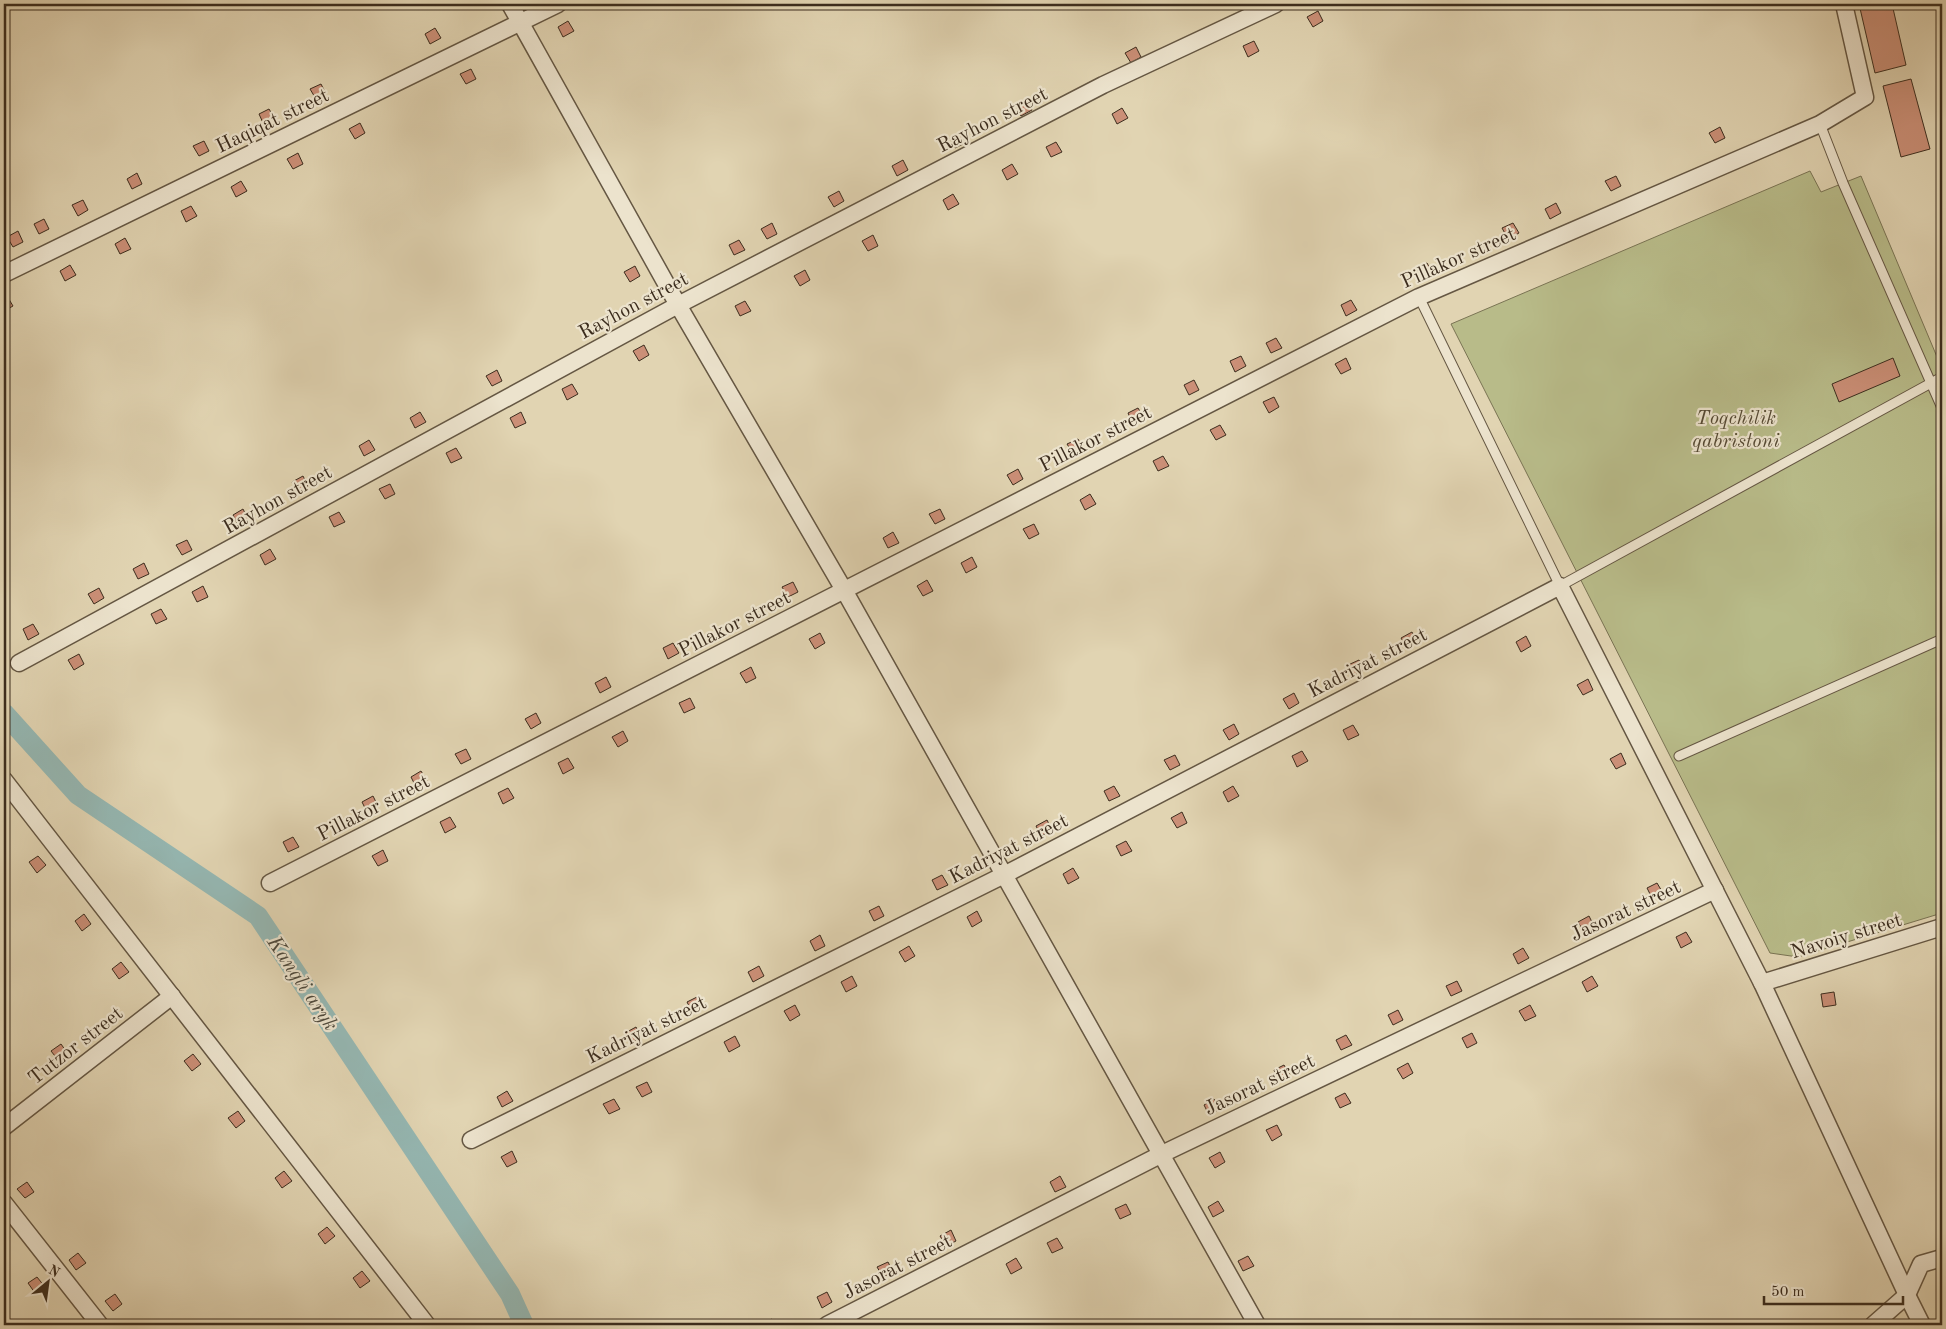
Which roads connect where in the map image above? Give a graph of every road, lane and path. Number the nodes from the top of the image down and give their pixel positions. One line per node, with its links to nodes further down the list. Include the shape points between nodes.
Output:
1 (510, 4): 5 (street)
2 (558, 4): 5 (street, Haqiqat street)
3 (1276, 4): 9 (street, Rayhon street, via 1103,85)
4 (1844, 4): 6 (street, Pillakor street, via 1865,97)
5 (520, 22): 7 (street, Haqiqat street); 9 (street)
6 (1820, 124): 8 (street, Pillakor street); 11 (lane)
7 (4, 274)
8 (1419, 297): 13 (lane); 14 (street, Pillakor street)
9 (678, 304): 14 (street); 16 (street, Rayhon street)
10 (1942, 377): 11 (lane)
11 (1932, 383): 12 (lane); 13 (lane)
12 (1942, 408)
13 (1560, 586): 19 (street, Kadriyat street); 21 (street)
14 (844, 590): 19 (street); 20 (street, Pillakor street)
15 (1942, 639): 17 (lane)
16 (19, 663)
17 (1679, 756)
18 (4, 780): 24 (street)
19 (1004, 875): 26 (street, Kadriyat street); 27 (street)
20 (270, 883)
21 (1715, 890): 23 (street); 27 (street, Jasorat street)
22 (1942, 927): 23 (street, Navoiy street)
23 (1762, 983): 30 (street)
24 (172, 996): 25 (street, Tutzor street); 32 (street)
25 (4, 1127)
26 (471, 1140)
27 (1162, 1154): 33 (street, Jasorat street); 34 (street)
28 (4, 1203): 31 (street)
29 (1942, 1258): 30 (street, via 1921,1264)
30 (1906, 1295): 35 (street); 36 (street)
31 (100, 1325)
32 (427, 1325)
33 (827, 1325)
34 (1258, 1325)
35 (1873, 1325)
36 (1922, 1325)

